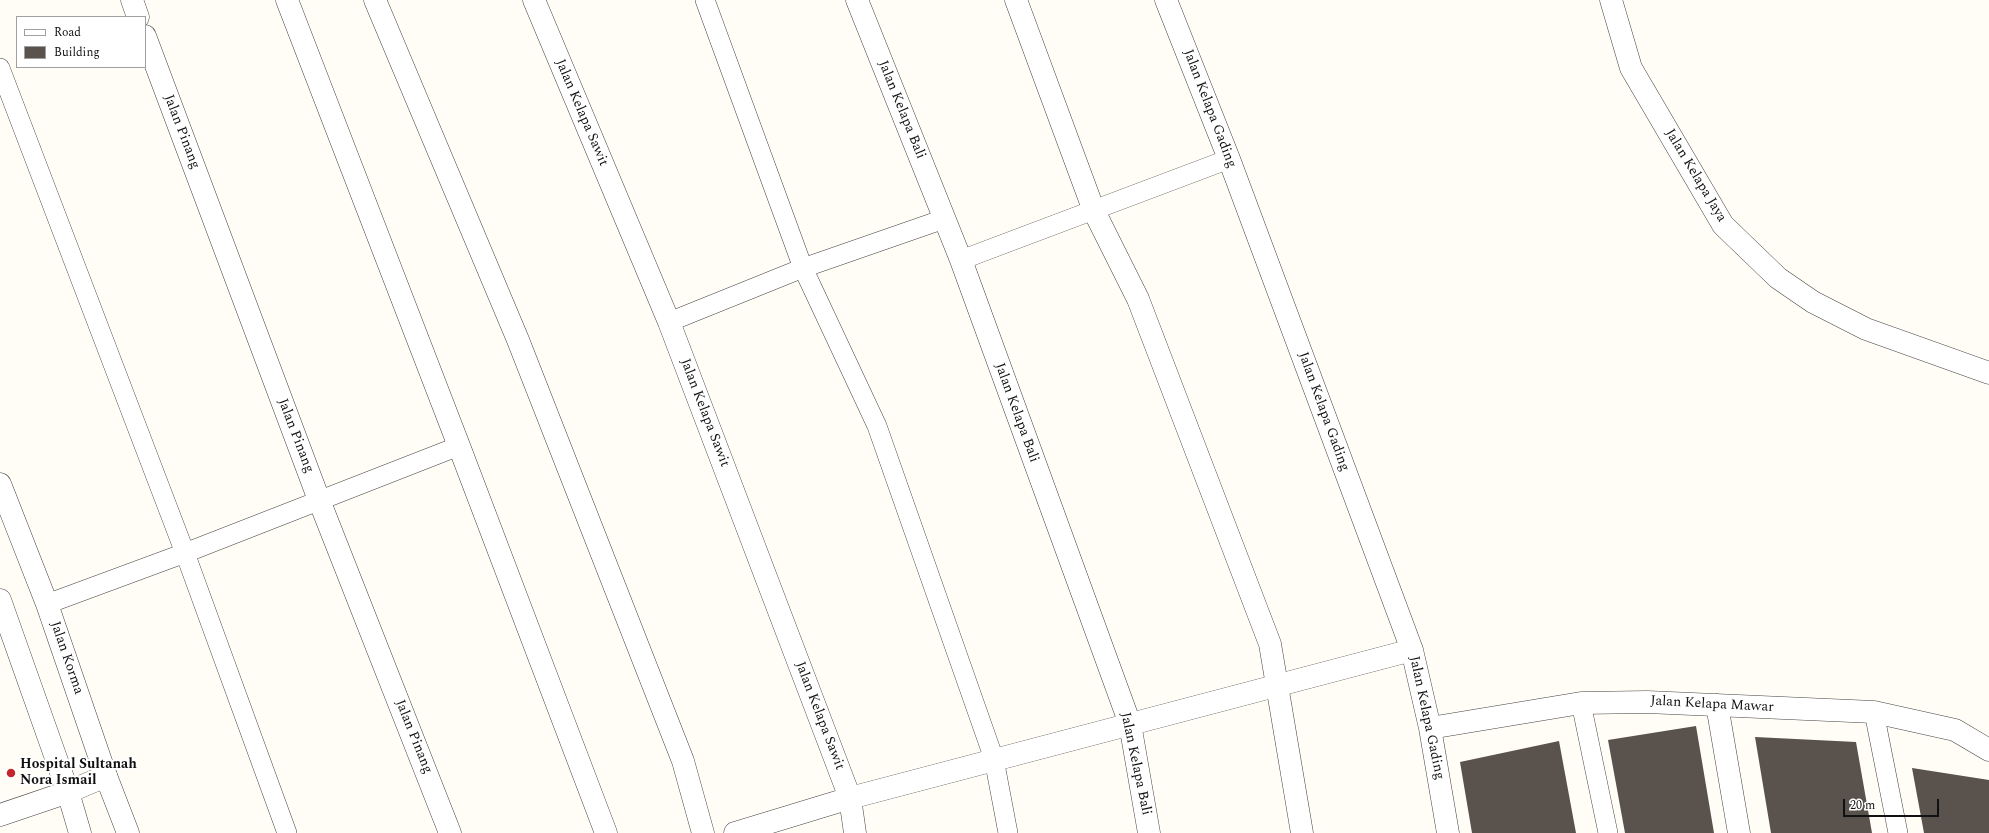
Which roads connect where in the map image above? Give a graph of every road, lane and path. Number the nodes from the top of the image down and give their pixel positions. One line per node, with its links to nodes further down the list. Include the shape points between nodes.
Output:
1 (132, 0): 10 (street)
2 (287, 0): 20 (street)
3 (375, 0): 44 (street, via 518,340 683,761)
4 (534, 0): 18 (street, Jalan Kelapa Sawit)
5 (704, 0): 17 (lane)
6 (857, 0): 15 (street, Jalan Kelapa Bali)
7 (1016, 0): 14 (street)
8 (1166, 0): 13 (street, Jalan Kelapa Gading)
9 (1611, 0): 19 (street, Jalan Kelapa Jaya, via 1631,68 1723,225 1778,278 1813,302 1866,329)
10 (138, 16)
11 (146, 39): 22 (street, Jalan Pinang)
12 (0, 68): 23 (lane)
13 (1229, 160): 14 (lane); 26 (street, Jalan Kelapa Gading)
14 (1094, 211): 16 (lane); 27 (street, via 1143,314 1270,644)
15 (944, 219): 16 (street, Jalan Kelapa Bali); 17 (lane)
16 (961, 260): 31 (street, Jalan Kelapa Bali)
17 (803, 268): 18 (lane); 34 (lane, via 877,426)
18 (670, 322): 37 (street, Jalan Kelapa Sawit)
19 (1989, 372)
20 (460, 446): 22 (lane); 43 (street)
21 (0, 484): 25 (street, Jalan Korma)
22 (319, 500): 23 (lane); 42 (street, Jalan Pinang)
23 (185, 553): 25 (lane); 41 (lane)
24 (0, 600): 36 (street)
25 (47, 604): 35 (street, Jalan Korma)
26 (1412, 650): 27 (street); 32 (street, Jalan Kelapa Gading)
27 (1278, 685): 31 (street); 49 (street)
28 (1581, 703): 29 (street, Jalan Kelapa Mawar); 32 (street, Jalan Kelapa Mawar); 51 (lane)
29 (1717, 705): 30 (street, Jalan Kelapa Mawar); 52 (street)
30 (1874, 712): 33 (street, Jalan Kelapa Mawar, via 1955,730); 53 (lane)
31 (1130, 724): 34 (street); 48 (street, Jalan Kelapa Bali)
32 (1430, 728): 50 (street, Jalan Kelapa Gading)
33 (1989, 750)
34 (994, 759): 37 (street); 47 (lane)
35 (106, 776): 36 (street); 40 (street, Jalan Korma)
36 (68, 792): 38 (street); 39 (street)
37 (850, 798): 45 (street); 46 (street, Jalan Kelapa Sawit)
38 (0, 815)
39 (80, 833)
40 (128, 833)
41 (287, 833)
42 (450, 833)
43 (606, 833)
44 (704, 833)
45 (735, 833)
46 (855, 833)
47 (1008, 833)
48 (1149, 833)
49 (1302, 833)
50 (1448, 833)
51 (1608, 833)
52 (1739, 833)
53 (1898, 833)

